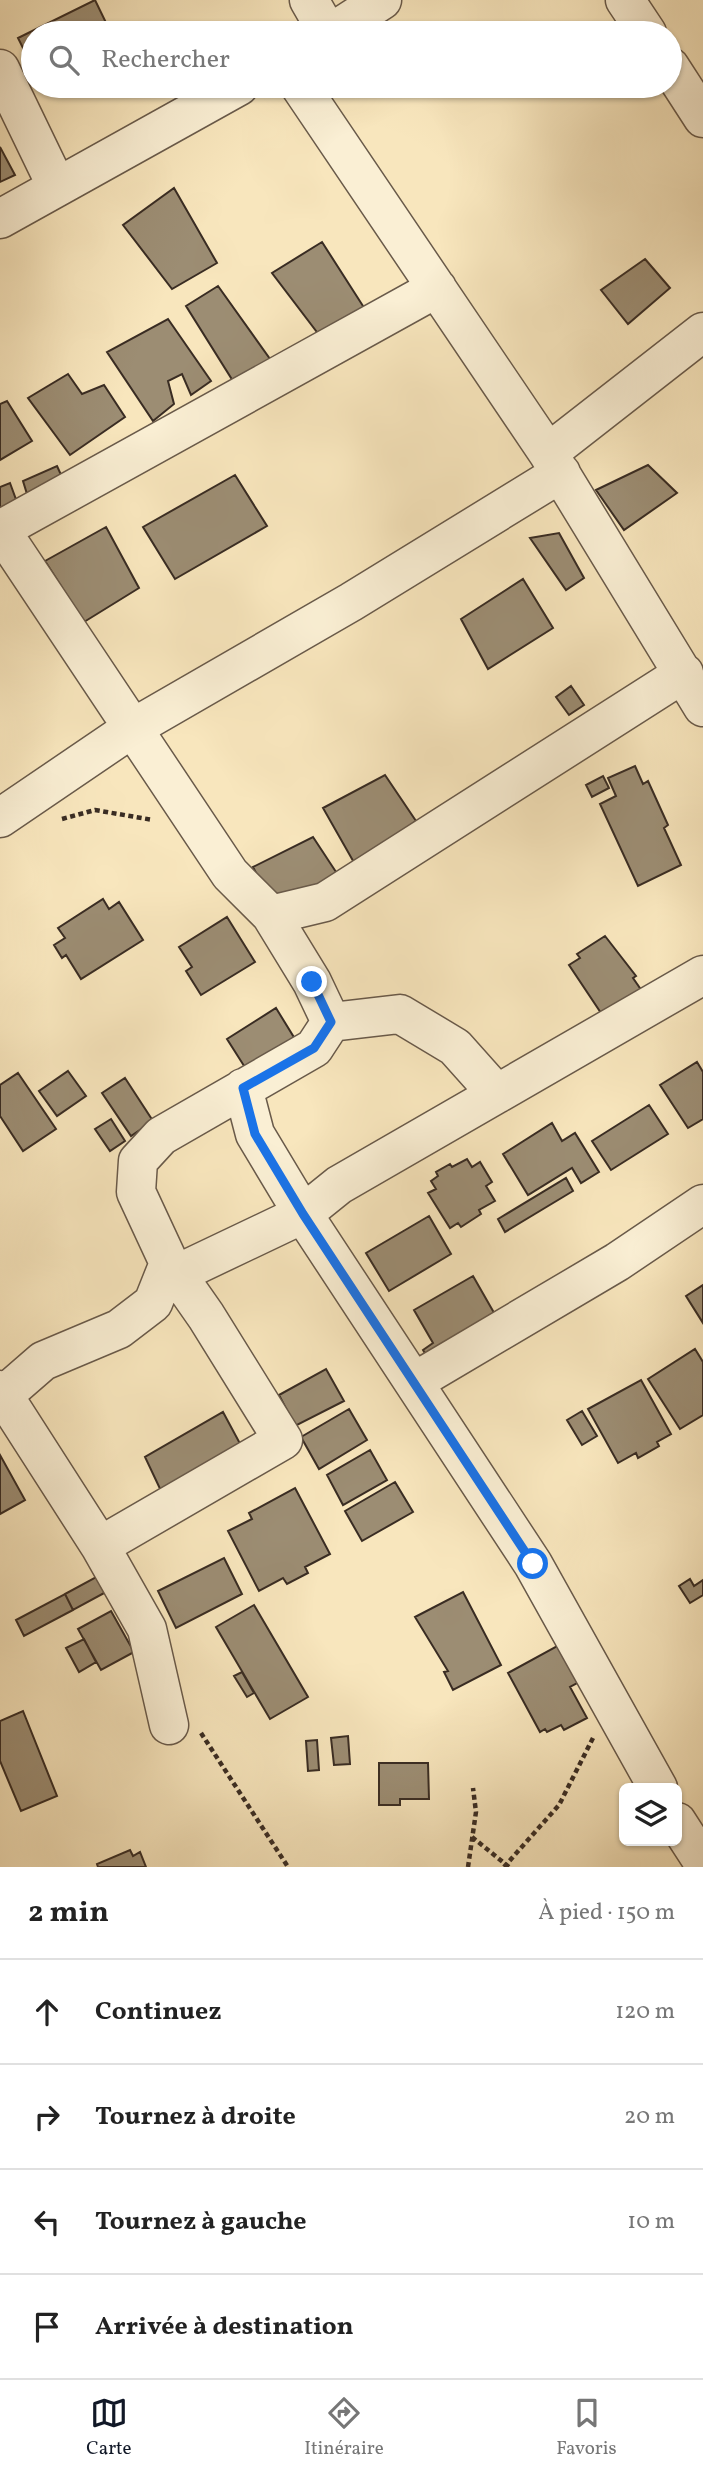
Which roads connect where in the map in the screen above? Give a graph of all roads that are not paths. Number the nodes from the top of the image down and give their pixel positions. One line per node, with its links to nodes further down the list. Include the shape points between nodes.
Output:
1 (309, 0): 4 (street)
2 (382, 0): 5 (street)
3 (625, 0): 6 (street)
4 (322, 21)
5 (348, 21)
6 (639, 21)
7 (0, 69): 12 (street)
8 (682, 86): 11 (street)
9 (217, 98): 12 (street)
10 (308, 98): 14 (street)
11 (703, 118)
12 (57, 187): 13 (street)
13 (0, 219)
14 (437, 288): 16 (street); 17 (street)
15 (703, 332): 16 (street)
16 (554, 463): 18 (street); 20 (street, via 351,602)
17 (0, 530): 20 (street)
18 (684, 673): 19 (street); 22 (street, via 325,902)
19 (703, 707)
20 (131, 729): 21 (street); 22 (street, via 230,874)
21 (0, 818)
22 (271, 915): 24 (street)
23 (703, 975): 26 (street)
24 (331, 1022): 25 (street, via 314,1048); 26 (street, via 400,1014 455,1047)
25 (243, 1088): 28 (street, via 255,1134); 29 (street, via 161,1136 138,1161 136,1192)
26 (497, 1094): 28 (street, via 339,1185)
27 (703, 1204): 30 (street, via 617,1262)
28 (303, 1214): 29 (street); 30 (street)
29 (173, 1269): 31 (street, via 153,1303 119,1329 43,1361); 32 (street, via 283,1440)
30 (414, 1382): 34 (street, via 533,1564)
31 (3, 1392): 32 (street)
32 (100, 1546): 33 (street, via 147,1629)
33 (167, 1713)
34 (655, 1783)
35 (682, 1830): 36 (street)
36 (703, 1862)

